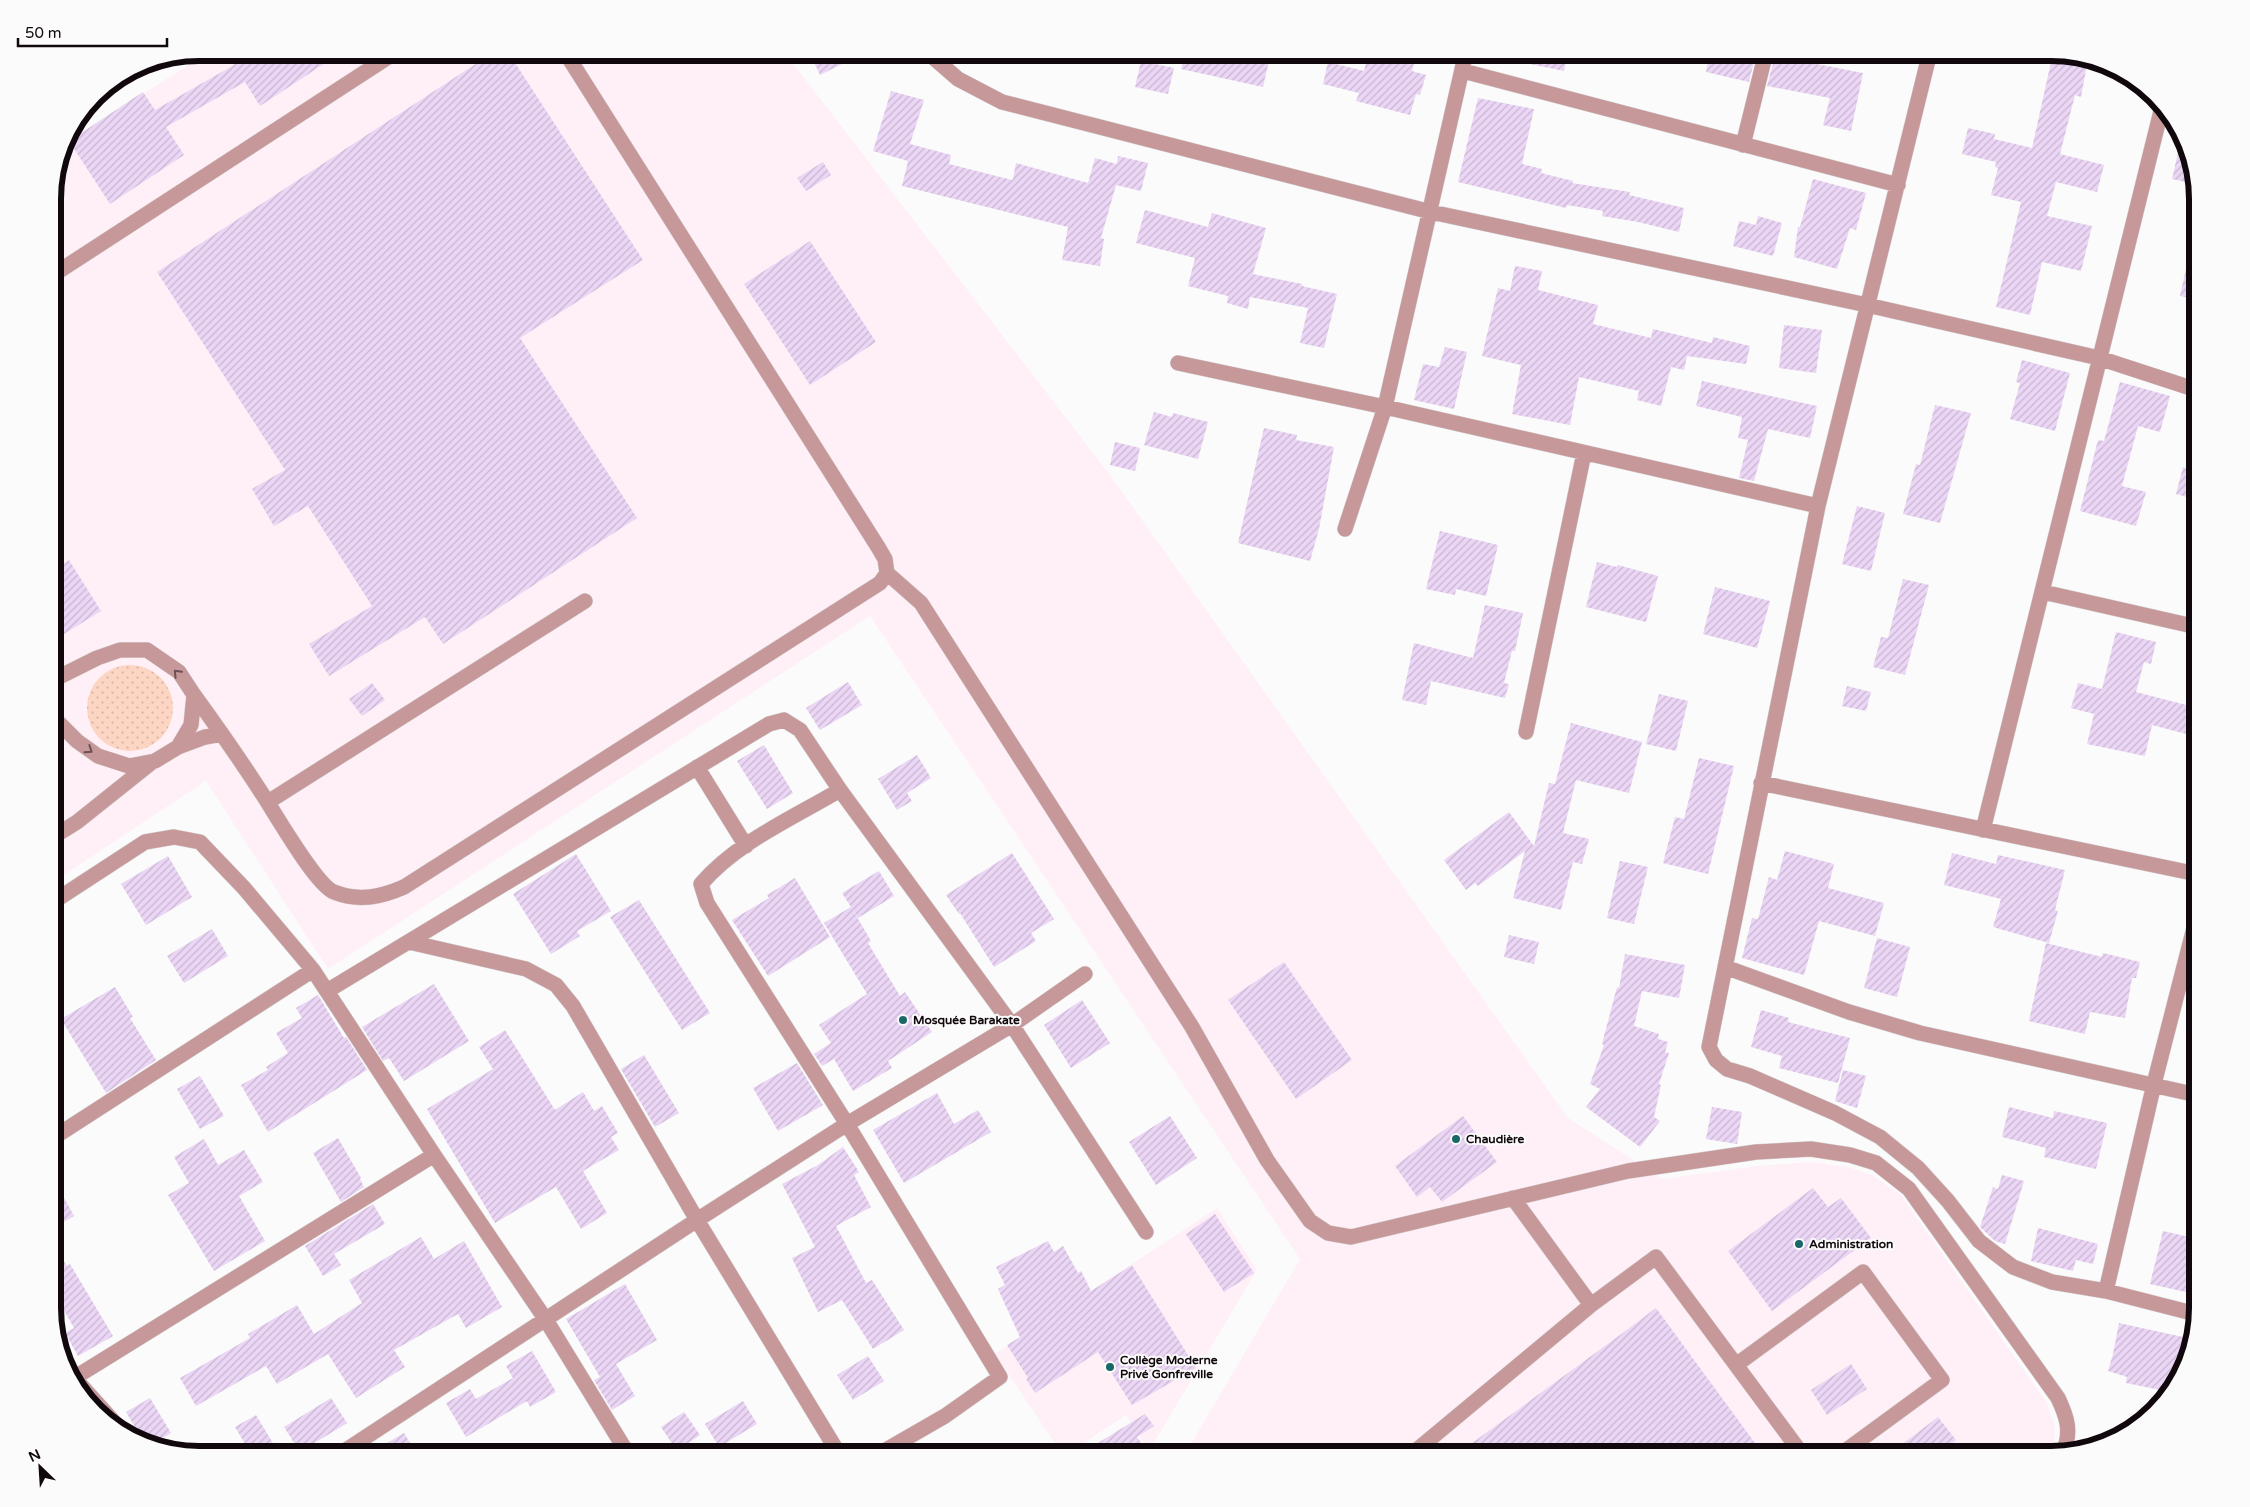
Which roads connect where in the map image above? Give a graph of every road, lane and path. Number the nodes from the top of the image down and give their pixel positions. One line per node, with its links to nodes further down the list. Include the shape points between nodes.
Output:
1 (382, 61): 12 (street)
2 (571, 61): 21 (street, via 878,547 885,559)
3 (937, 61): 11 (street, via 958,79 1002,102)
4 (1465, 61): 7 (street)
5 (1764, 61): 9 (street)
6 (1928, 61): 10 (street)
7 (1463, 72): 9 (street); 11 (street)
8 (2161, 117): 14 (street)
9 (1743, 145): 10 (street)
10 (1898, 185): 13 (street)
11 (1431, 212): 13 (street); 17 (street)
12 (62, 270)
13 (1867, 305): 14 (street); 19 (street)
14 (2099, 358): 16 (street); 22 (street)
15 (1178, 363): 17 (street)
16 (2189, 387)
17 (1385, 407): 18 (street); 20 (street)
18 (1584, 453): 19 (street); 28 (street)
19 (1818, 506): 33 (street)
20 (1345, 529)
21 (887, 573): 35 (street, via 880,583 404,888 382,897 355,898 332,892 311,870); 53 (street, via 921,603 1192,1027 1267,1160 1310,1221 1328,1233 1351,1237)
22 (2043, 592): 24 (street); 36 (street)
23 (585, 601): 35 (street)
24 (2189, 625)
25 (62, 676): 26 (street, one-way to 25, via 179,672 147,650 120,650)
26 (194, 695): 29 (street); 30 (street, via 190,725)
27 (62, 726): 31 (street, one-way to 31, via 98,756 129,766)
28 (1526, 732)
29 (222, 734): 30 (street); 35 (street)
30 (178, 747): 31 (street)
31 (155, 761): 37 (street)
32 (697, 767): 34 (street, via 769,724 784,720 800,730); 38 (street); 41 (street)
33 (1761, 783): 36 (street); 43 (street)
34 (840, 790): 38 (street); 47 (street)
35 (268, 802)
36 (1982, 830): 39 (street)
37 (62, 831)
38 (746, 846): 50 (street, via 714,869 701,884 707,903)
39 (2189, 872)
40 (62, 896): 44 (street, via 144,842 174,837 200,842)
41 (409, 942): 46 (street); 54 (street, via 526,969 556,985 573,1006)
42 (2189, 950): 48 (street)
43 (1725, 967): 48 (street, via 1849,1012 1920,1033); 56 (street, via 1709,1047 1716,1060 1727,1069 1834,1113 1880,1137 1918,1168 1979,1241 2013,1267 2052,1282)
44 (314, 970): 46 (street); 51 (street)
45 (1085, 974): 47 (street)
46 (327, 991): 52 (street)
47 (1012, 1025): 50 (street); 55 (street)
48 (2154, 1084): 49 (street); 56 (street)
49 (2189, 1093)
50 (847, 1124): 54 (street); 66 (street, via 1000,1377 945,1416)
51 (62, 1132)
52 (434, 1155): 59 (street); 61 (street)
53 (1513, 1198): 57 (street); 62 (street, via 1628,1171 1756,1152 1811,1149 1876,1163 1909,1189 2058,1398 2069,1422)
54 (697, 1220): 59 (street); 65 (street)
55 (1146, 1232)
56 (2106, 1291): 58 (street)
57 (1591, 1305): 60 (street, via 1656,1257); 67 (street)
58 (2189, 1312)
59 (546, 1320): 63 (street); 64 (street)
60 (1736, 1365): 68 (street); 69 (street, via 1863,1272 1942,1380)
61 (77, 1372)
62 (2066, 1445)
63 (352, 1446)
64 (623, 1446)
65 (834, 1446)
66 (893, 1446)
67 (1422, 1446)
68 (1796, 1446)
69 (1852, 1446)

